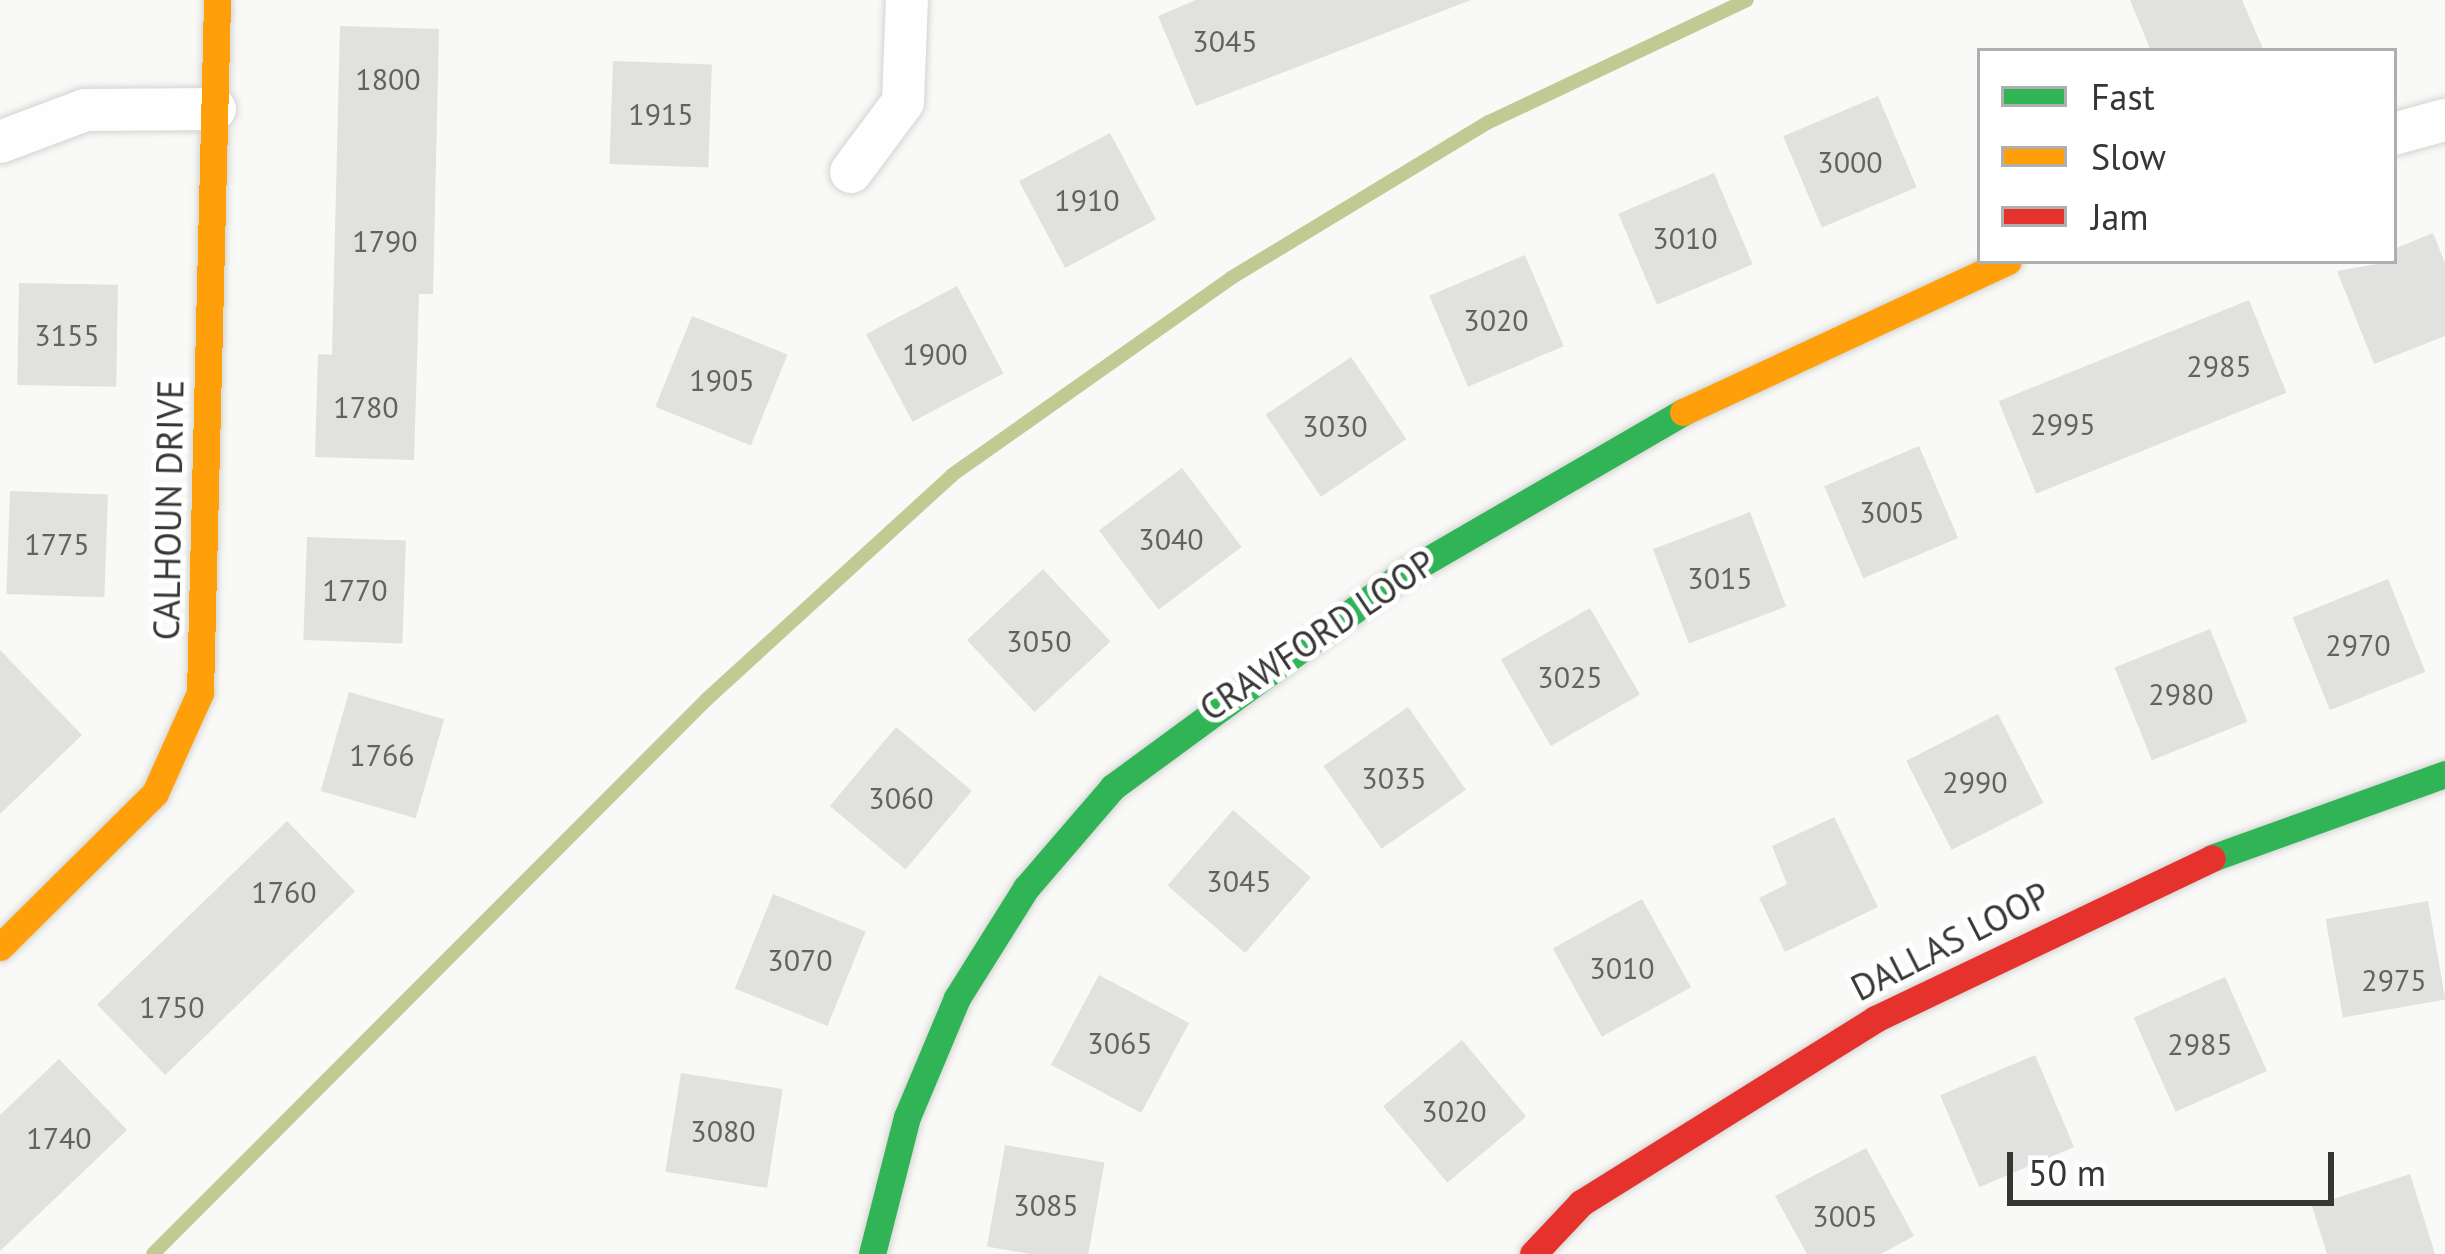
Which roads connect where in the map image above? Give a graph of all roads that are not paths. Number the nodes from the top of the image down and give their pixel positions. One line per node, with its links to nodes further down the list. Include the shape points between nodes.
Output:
1 (217, 0): 3 (street, CALHOUN DRIVE)
2 (907, 0): 7 (street, via 903,102)
3 (215, 110): 6 (street, via 86,110); 10 (street, CALHOUN DRIVE, via 200,693 155,794)
4 (2445, 120): 5 (street)
5 (2397, 133)
6 (0, 142)
7 (851, 172)
8 (2002, 264): 11 (street, CRAWFORD LOOP, via 1618,442 1402,574 1112,787 1026,888 957,998 907,1117)
9 (2445, 774): 12 (street, DALLAS LOOP, via 2260,836 1875,1019 1580,1204)
10 (0, 947)
11 (872, 1254)
12 (1533, 1254)

